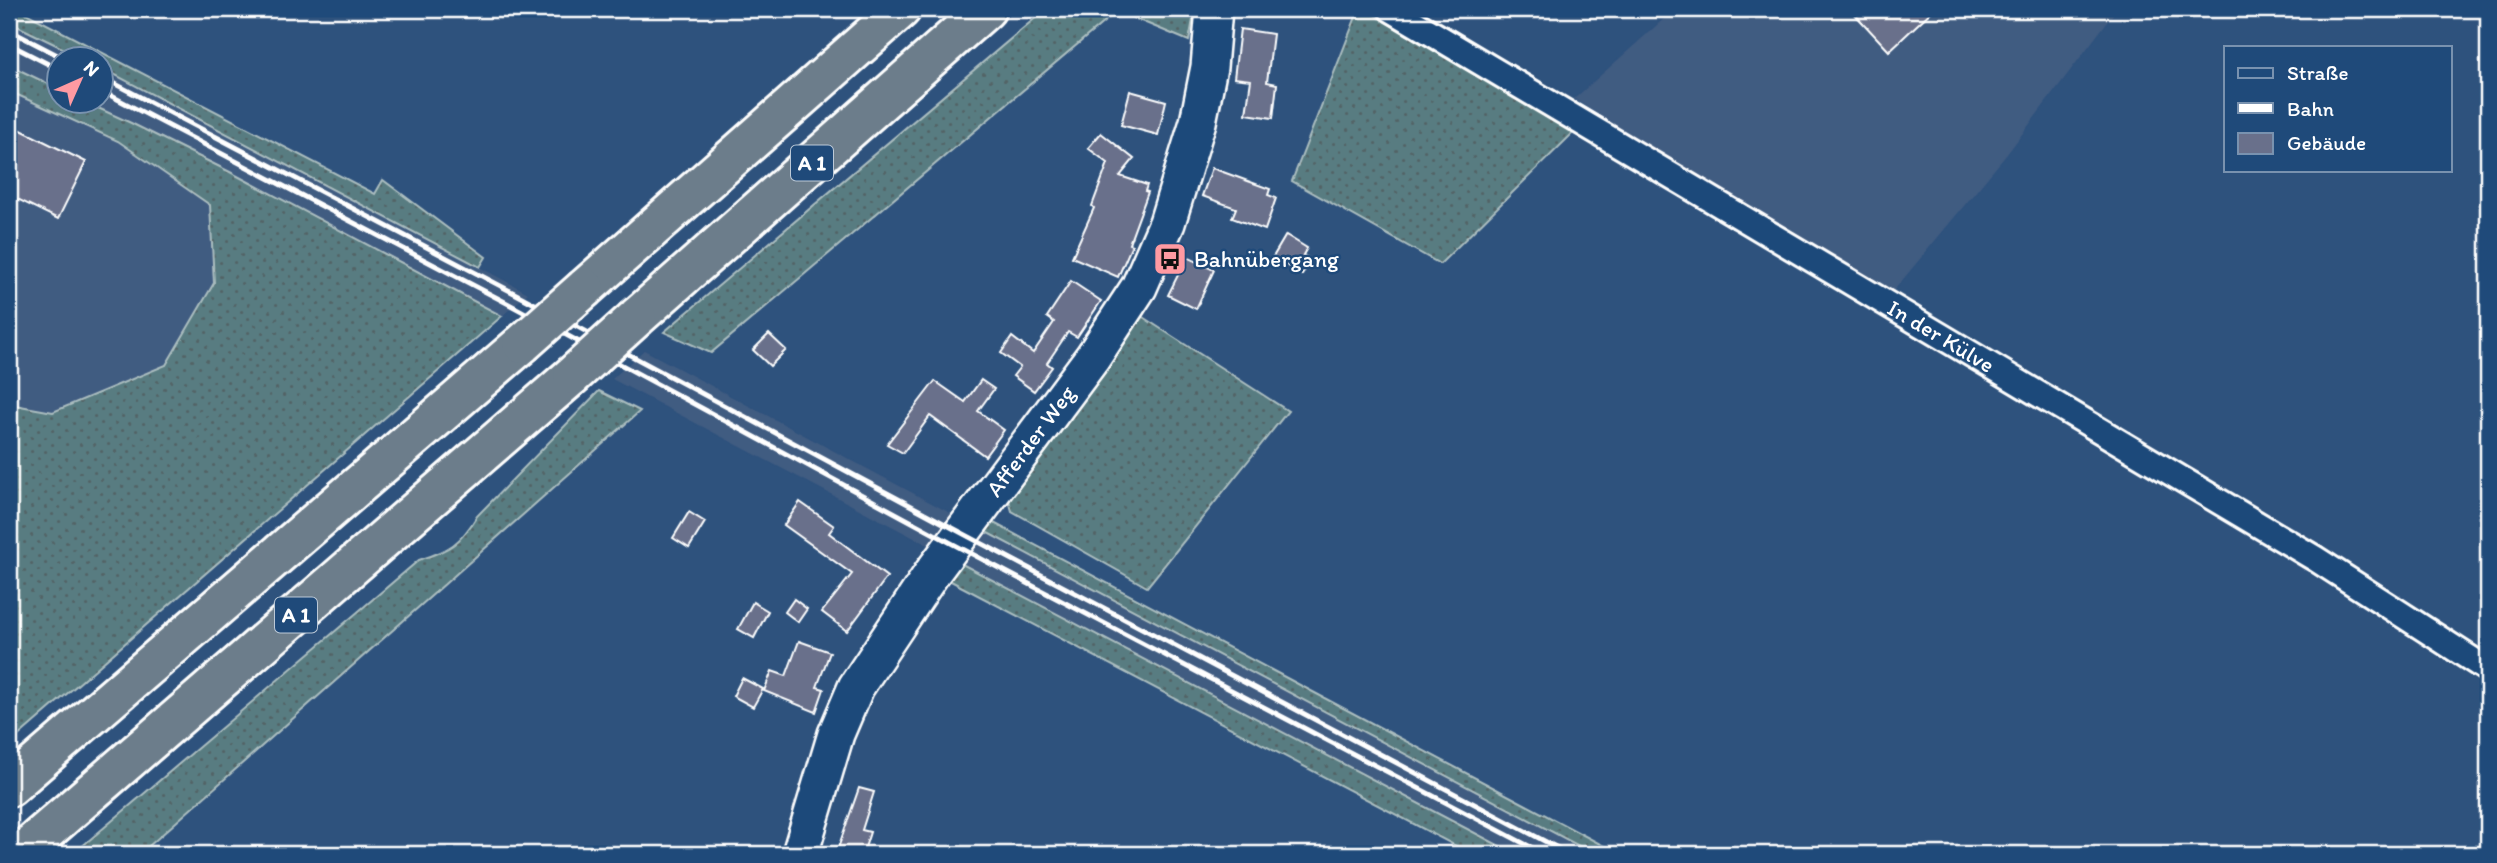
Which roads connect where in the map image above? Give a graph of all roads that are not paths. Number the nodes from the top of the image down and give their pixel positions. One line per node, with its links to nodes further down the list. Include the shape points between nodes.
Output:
1 (901, 9): 6 (highway, A 1, bridge)
2 (986, 9): 7 (highway, A 1, bridge, via 573,375)
3 (1214, 9): 8 (street, Afferder Weg, via 1198,122 1167,223 1139,287 861,677 844,709)
4 (1391, 9): 5 (street, In der Külve, via 2316,559)
5 (2488, 670)
6 (9, 788)
7 (20, 854)
8 (800, 854)

